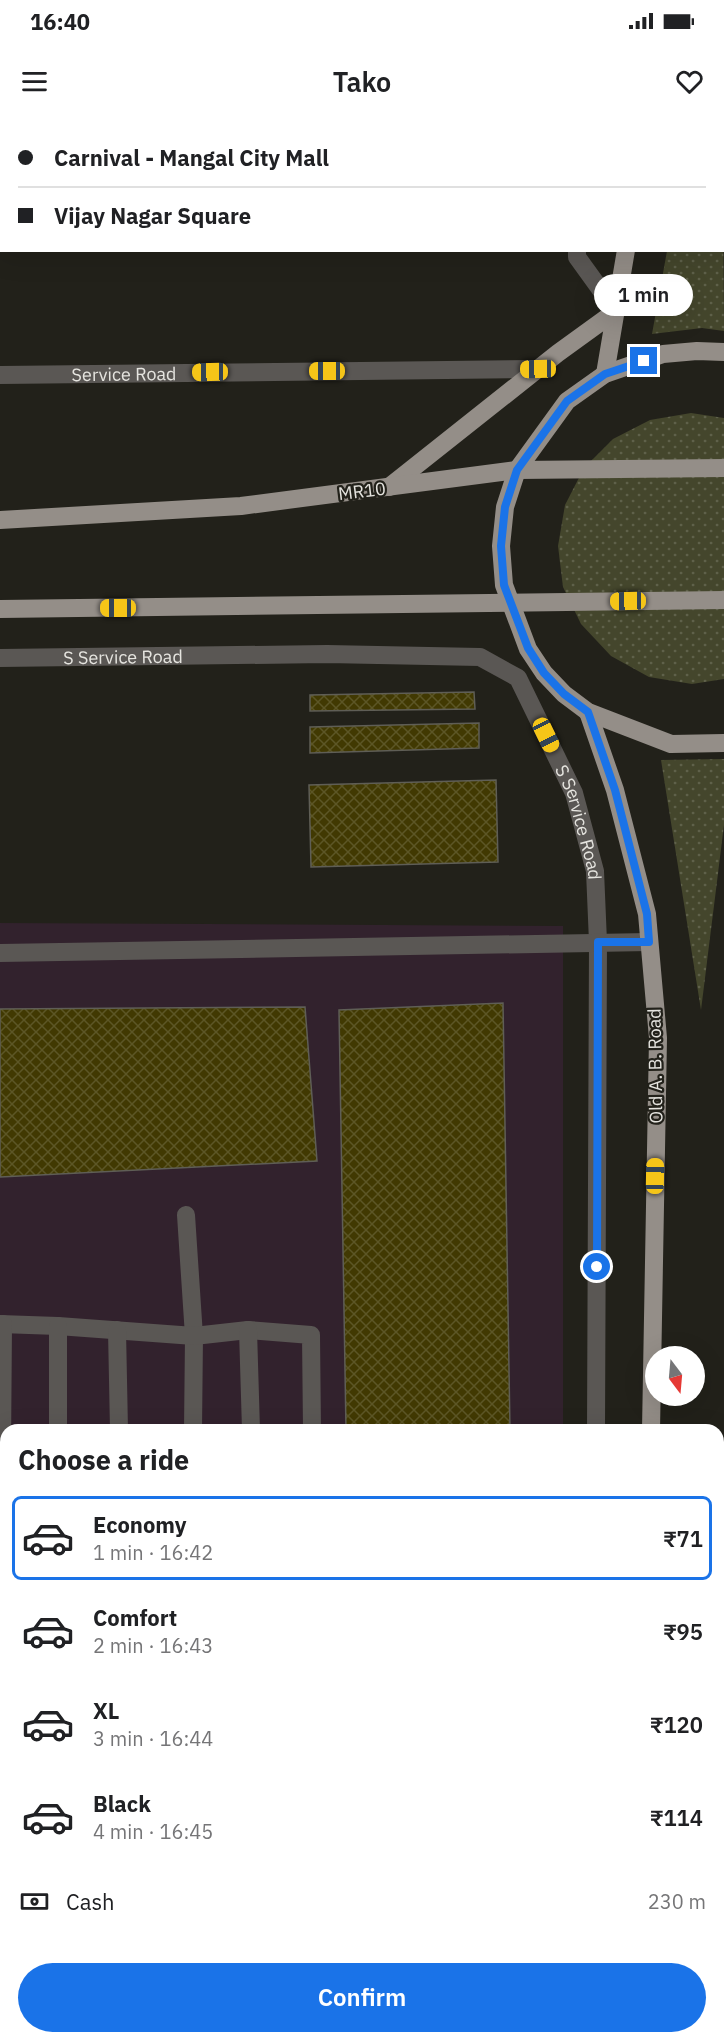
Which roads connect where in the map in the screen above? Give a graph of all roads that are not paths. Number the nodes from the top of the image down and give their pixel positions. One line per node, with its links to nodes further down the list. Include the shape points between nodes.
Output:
1 (577, 252): 3 (street, via 577,258)
2 (626, 252): 3 (main road)
3 (616, 311): 5 (main road); 6 (main road)
4 (724, 352): 6 (main road, via 663,354)
5 (538, 369): 7 (street, Service Road); 10 (main road)
6 (605, 374): 9 (main road, via 567,401)
7 (0, 375)
8 (724, 468): 9 (main road, MR10)
9 (517, 470): 10 (main road, MR10); 13 (main road, via 505,507 501,546)
10 (388, 488): 11 (main road, MR10, via 241,506)
11 (0, 520)
12 (724, 600): 13 (main road)
13 (509, 602): 14 (main road); 16 (main road, via 528,648 544,673)
14 (0, 609)
15 (0, 658): 18 (street, S Service Road, via 327,654 480,657 518,678 574,793 595,871)
16 (588, 712): 17 (main road, via 671,744); 19 (main road, Old A. B. Road, via 615,790 647,914)
17 (724, 743)
18 (598, 942): 19 (street); 20 (street); 33 (street, S Service Road)
19 (649, 942): 34 (main road, Old A. B. Road, via 657,1038)
20 (0, 953)
21 (186, 1215): 26 (street)
22 (2, 1324): 23 (street); 27 (street)
23 (58, 1326): 24 (street); 28 (street)
24 (117, 1330): 26 (street); 29 (street)
25 (248, 1330): 26 (street); 31 (street); 32 (street, via 311,1335)
26 (194, 1336): 30 (street)
27 (1, 1424)
28 (58, 1424)
29 (119, 1424)
30 (193, 1424)
31 (251, 1424)
32 (312, 1424)
33 (596, 1424)
34 (651, 1424)

